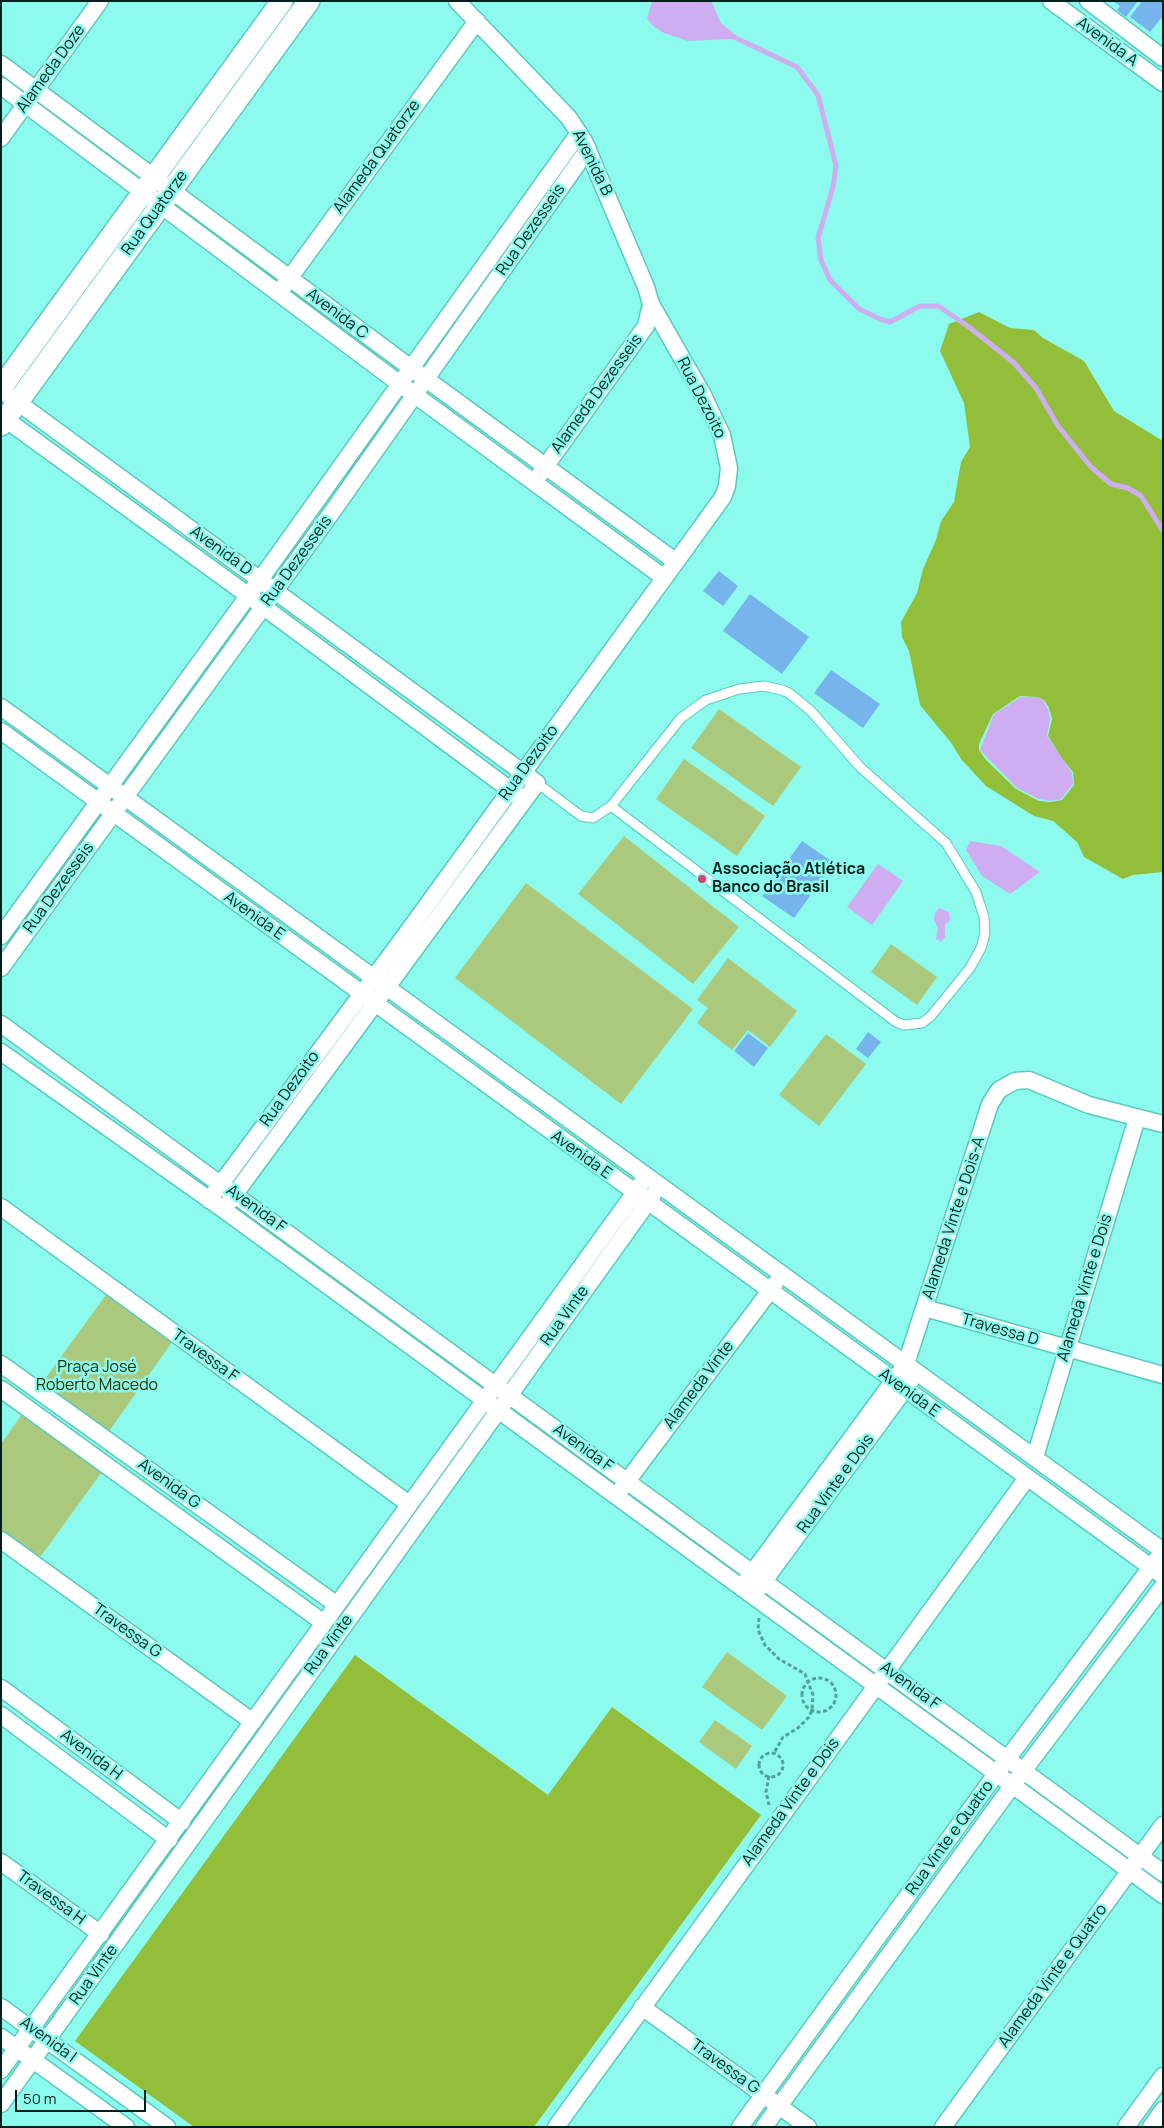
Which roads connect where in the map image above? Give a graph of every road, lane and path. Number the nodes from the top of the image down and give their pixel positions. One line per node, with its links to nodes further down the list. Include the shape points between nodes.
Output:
1 (100, 1): 13 (street, Alameda Doze)
2 (282, 1): 18 (street, Rua Quatorze)
3 (309, 1): 18 (street, Rua Quatorze)
4 (457, 1): 7 (street, Avenida B)
5 (1092, 2): 8 (street); 9 (street, Avenida A)
6 (1061, 4): 8 (street, Avenida A)
7 (477, 21): 15 (street, Avenida B); 19 (street, Alameda Quatorze)
8 (1079, 22): 11 (street, Avenida A)
9 (1163, 58)
10 (1, 64): 13 (street, Avenida C)
11 (1163, 83)
12 (1, 86): 14 (street, Avenida C)
13 (37, 89): 14 (street, Alameda Doze); 18 (street, Avenida C)
14 (26, 104): 16 (street, Alameda Doze); 18 (street, Avenida C)
15 (579, 132): 17 (street, Avenida B); 22 (street, Rua Dezesseis)
16 (1, 138)
17 (588, 149): 21 (street, Avenida B); 23 (street, Rua Dezesseis)
18 (158, 191): 19 (street, Avenida C); 20 (street, Avenida C); 26 (street, Rua Quatorze)
19 (289, 278): 20 (street, Alameda Quatorze); 22 (street, Avenida C)
20 (278, 293): 24 (street, Avenida C)
21 (651, 304): 27 (street, Alameda Dezesseis, via 646,326); 29 (street, Rua Dezoito, via 722,435 729,468 722,497)
22 (411, 368): 23 (street, Avenida C); 24 (street, Rua Dezesseis)
23 (426, 379): 25 (street, Rua Dezesseis); 27 (street, Avenida C)
24 (400, 384): 25 (street, Avenida C); 31 (street, Rua Dezesseis)
25 (415, 395): 28 (street, Avenida C); 32 (street, Rua Dezesseis)
26 (5, 407): 31 (street, Avenida D); 33 (street, Avenida D)
27 (546, 466): 28 (street, Alameda Dezesseis); 29 (street, Avenida C)
28 (535, 482): 30 (street, Avenida C)
29 (674, 561): 30 (street, Rua Dezoito)
30 (663, 577): 37 (street, Rua Dezoito)
31 (260, 580): 32 (street, Avenida D); 33 (street, Rua Dezesseis)
32 (275, 591): 34 (street, Rua Dezesseis); 37 (street, Avenida D)
33 (248, 596): 34 (street, Avenida D); 39 (street, Rua Dezesseis)
34 (264, 607): 40 (street, Avenida D); 42 (street, Rua Dezesseis)
35 (1, 707): 39 (street, Avenida E)
36 (1, 731): 44 (street, Avenida E)
37 (522, 773): 38 (street, Avenida D); 40 (street, Rua Dezoito)
38 (537, 784): 41 (lane); 43 (street, Rua Dezoito)
39 (110, 786): 42 (street, Avenida E); 44 (street, Rua Dezesseis)
40 (510, 790): 43 (street, Avenida D); 49 (street, Rua Dezoito)
41 (553, 795): 43 (lane, via 545,794); 45 (lane, via 586,818 596,817)
42 (126, 797): 46 (street, Rua Dezesseis); 49 (street, Avenida E)
43 (524, 801): 49 (street, Rua Dezoito)
44 (98, 802): 46 (street, Avenida E); 47 (street, Rua Dezesseis)
45 (610, 806): 45 (lane, via 670,730 706,700 739,689 764,686 782,690 811,710 860,767 946,843 967,876 982,909 985,932 981,948 970,968 931,1016 922,1023 904,1025 896,1022)
46 (114, 813): 48 (street, Rua Dezesseis); 50 (street, Avenida E)
47 (1, 936)
48 (1, 968)
49 (380, 982): 50 (street, Rua Dezoito); 55 (street, Avenida E)
50 (367, 999): 56 (street, Rua Dezoito); 58 (street, Avenida E); 59 (street, Rua Dezoito)
51 (1, 1024): 56 (street, Avenida F)
52 (1, 1052): 60 (street, Avenida F)
53 (1137, 1118): 54 (street); 66 (street, Alameda Vinte e Dois-A, via 1089,1104 1029,1080 1015,1081 999,1090 990,1104); 67 (street, Alameda Vinte e Dois)
54 (1163, 1124)
55 (646, 1177): 57 (street, Avenida E); 58 (street, Rua Vinte)
56 (220, 1183): 59 (street, Avenida F); 60 (street, Rua Dezoito)
57 (659, 1187): 61 (street, Rua Vinte); 64 (street, Avenida E)
58 (634, 1193): 61 (street, Avenida E); 71 (street, Rua Vinte)
59 (236, 1194): 63 (street, Rua Dezoito); 71 (street, Avenida F)
60 (208, 1200): 63 (street, Avenida F)
61 (648, 1203): 65 (street, Avenida E); 74 (street, Rua Vinte)
62 (1, 1208): 83 (street, Travessa F)
63 (224, 1210): 75 (street, Avenida F)
64 (781, 1275): 65 (street, Alameda Vinte); 69 (street, Avenida E)
65 (769, 1291): 72 (street, Avenida E); 81 (street, Alameda Vinte)
66 (925, 1308): 67 (street, Travessa D); 69 (street, Alameda Vinte e Dois-A)
67 (1067, 1349): 70 (street, Travessa D); 79 (street, Alameda Vinte e Dois)
68 (1, 1364): 77 (street, Avenida G)
69 (912, 1368): 72 (street, Rua Vinte e Dois); 79 (street, Avenida E)
70 (1163, 1375)
71 (495, 1384): 74 (street, Avenida F); 75 (street, Rua Vinte)
72 (899, 1385): 80 (street, Avenida E); 87 (street, Rua Vinte e Dois)
73 (1, 1389): 78 (street, Avenida G)
74 (509, 1394): 76 (street, Rua Vinte); 81 (street, Avenida F)
75 (484, 1400): 76 (street, Avenida F); 83 (street, Rua Vinte)
76 (497, 1410): 82 (street, Avenida F); 119 (street, Rua Vinte)
77 (82, 1422): 78 (street); 90 (street, Avenida G)
78 (70, 1439): 91 (street, Avenida G)
79 (1035, 1457): 85 (street, Avenida E)
80 (1027, 1478): 86 (street, Avenida E); 92 (street, Alameda Vinte e Dois)
81 (628, 1480): 82 (street, Alameda Vinte); 87 (street, Avenida F)
82 (616, 1496): 89 (street, Avenida F)
83 (409, 1504): 90 (street, Rua Vinte)
84 (1, 1540): 98 (street, Travessa G)
85 (1163, 1551): 86 (street, Rua Vinte e Quatro)
86 (1157, 1572): 100 (street, Rua Vinte e Quatro)
87 (759, 1577): 89 (street, Rua Vinte e Dois); 92 (street, Avenida F)
88 (1163, 1586): 101 (street, Rua Vinte e Quatro)
89 (753, 1596): 93 (path, via 762,1639 771,1652 802,1671); 94 (street, Avenida F)
90 (337, 1604): 91 (street, Rua Vinte)
91 (324, 1623): 98 (street, Rua Vinte)
92 (887, 1669): 94 (street, Alameda Vinte e Dois); 100 (street, Avenida F)
93 (809, 1681): 96 (path, via 813,1694); 96 (path, via 802,1695 806,1706); 96 (path, via 826,1679 833,1685 835,1694 828,1708 818,1712)
94 (876, 1686): 102 (street, Avenida F); 105 (street, Alameda Vinte e Dois)
95 (1, 1688): 106 (street, Avenida H)
96 (812, 1710): 99 (path, via 806,1721 783,1737)
97 (1, 1714): 108 (street, Avenida H)
98 (253, 1722): 106 (street, Rua Vinte)
99 (774, 1753): 103 (path, via 781,1758 782,1768 777,1775); 103 (path, via 765,1754 759,1762 760,1771)
100 (1007, 1759): 101 (street, Avenida F); 102 (street, Rua Vinte e Quatro)
101 (1024, 1771): 104 (street, Rua Vinte e Quatro); 109 (street, Avenida F)
102 (996, 1774): 104 (street, Avenida F); 124 (street, Rua Vinte e Quatro)
103 (768, 1776): 105 (path, via 767,1798)
104 (1012, 1786): 111 (street, Avenida F); 126 (street, Rua Vinte e Quatro)
105 (778, 1821): 116 (street, Alameda Vinte e Dois)
106 (182, 1822): 108 (street, Rua Vinte)
107 (1163, 1824): 109 (street, Alameda Vinte e Quatro)
108 (169, 1840): 114 (street, Rua Vinte)
109 (1140, 1856): 111 (street, Alameda Vinte e Quatro); 112 (street, Avenida F)
110 (1, 1862): 114 (street, Travessa H)
111 (1129, 1871): 113 (street, Avenida F); 134 (street, Alameda Vinte e Quatro)
112 (1163, 1873)
113 (1163, 1896)
114 (100, 1934): 117 (street, Rua Vinte)
115 (1, 2007): 117 (street, Avenida I)
116 (642, 2007): 124 (street, Travessa G); 130 (street, Alameda Vinte e Dois)
117 (32, 2029): 119 (street, Avenida I); 120 (street, Rua Vinte)
118 (1, 2037): 120 (street, Avenida I)
119 (47, 2040): 121 (street, Rua Vinte); 129 (street, Avenida I)
120 (17, 2048): 121 (street, Avenida I); 122 (street, Rua Vinte)
121 (33, 2060): 125 (street, Rua Vinte); 128 (street, Avenida I)
122 (1, 2070)
123 (1163, 2076): 135 (street)
124 (763, 2094): 126 (street, Travessa G); 131 (street, Rua Vinte e Quatro)
125 (1, 2104)
126 (780, 2106): 132 (street, Rua Vinte e Quatro); 133 (street, Travessa G)
127 (1163, 2110): 136 (street)
128 (126, 2127)
129 (167, 2127)
130 (556, 2127)
131 (740, 2127)
132 (764, 2127)
133 (808, 2127)
134 (943, 2127)
135 (1126, 2127)
136 (1150, 2127)

